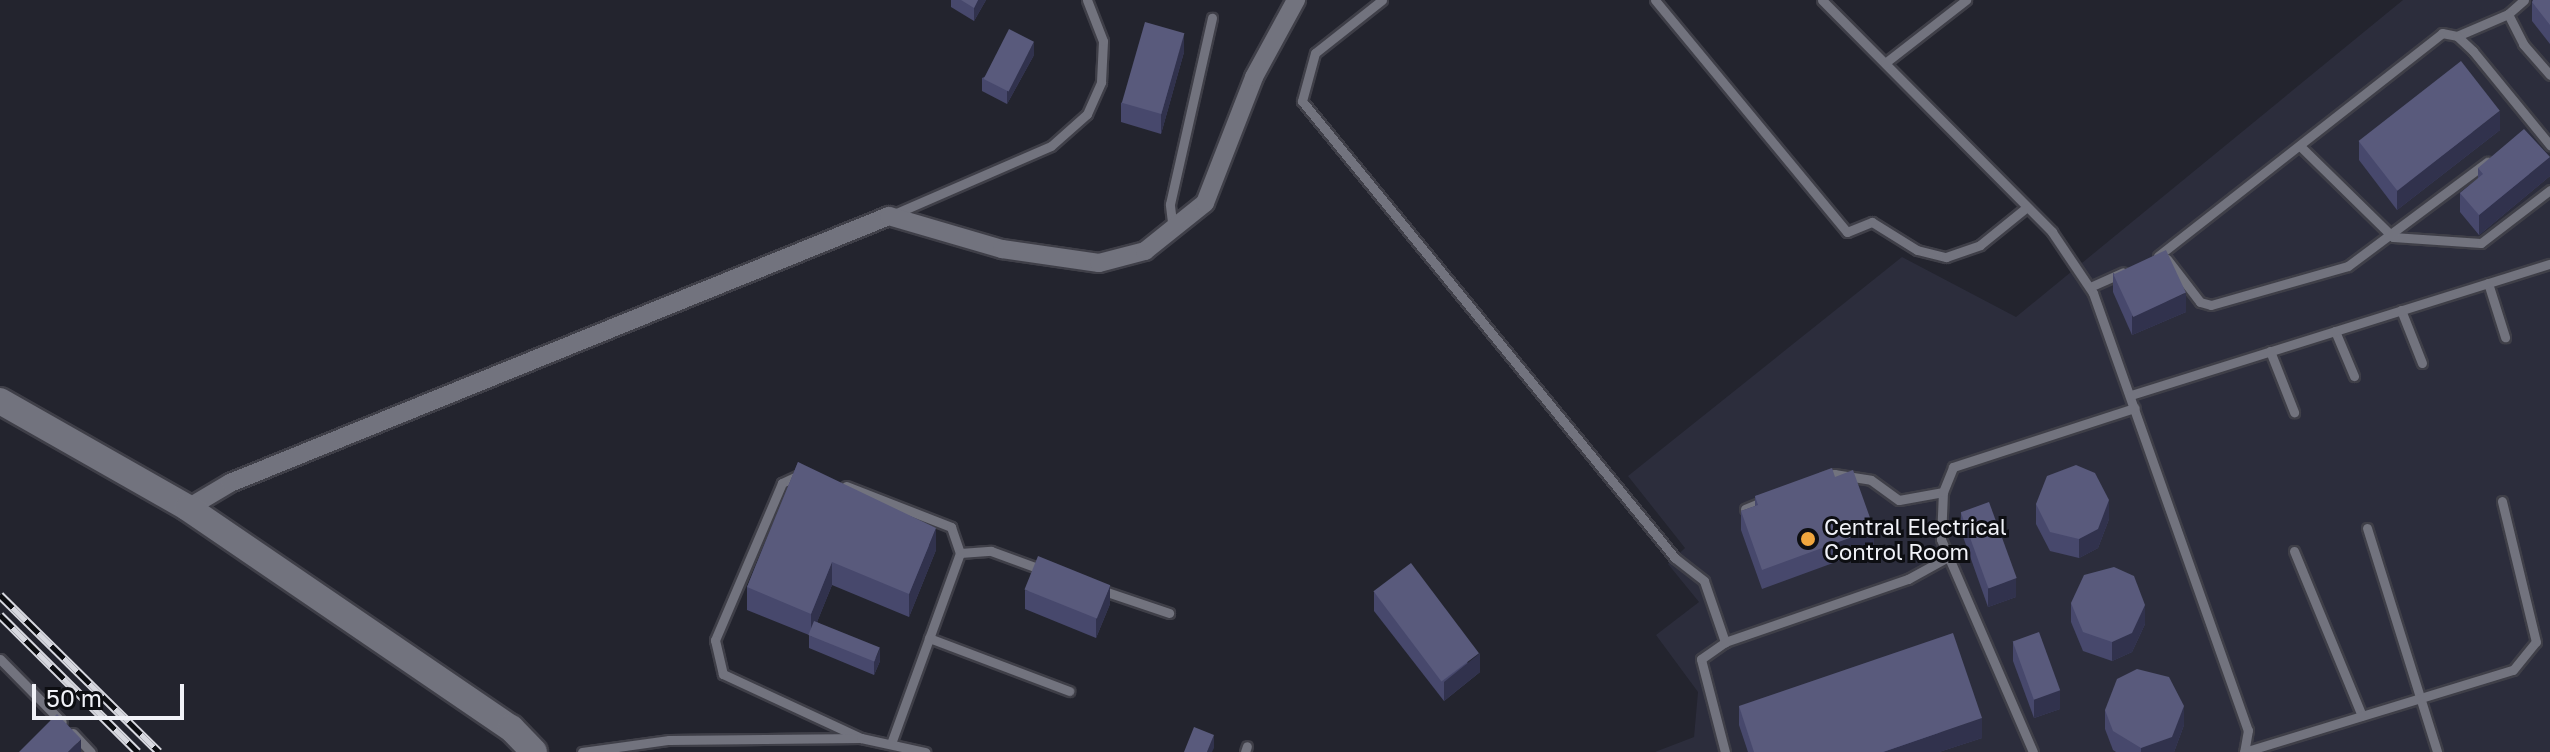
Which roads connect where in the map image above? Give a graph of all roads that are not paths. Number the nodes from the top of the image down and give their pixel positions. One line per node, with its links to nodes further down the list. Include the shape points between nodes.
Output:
1 (1087, 0): 20 (lane, via 1103,41 1101,82 1087,114 1051,146)
2 (1296, 0): 21 (street, via 1254,77 1205,203)
3 (1382, 0): 55 (lane, via 1315,53 1302,101 1675,558 1704,581)
4 (1655, 0): 19 (lane, via 1847,232 1872,222 1917,250 1946,257 1980,245)
5 (1822, 0): 11 (lane)
6 (1966, 0): 11 (lane)
7 (2524, 0): 8 (lane)
8 (2508, 14): 10 (lane); 12 (lane, via 2523,44)
9 (1212, 18): 21 (lane, via 1170,204)
10 (2457, 36): 13 (lane); 16 (lane, via 2442,33)
11 (1885, 63): 19 (lane)
12 (2550, 75)
13 (2534, 125): 14 (lane); 15 (lane)
14 (2522, 134)
15 (2550, 145)
16 (2300, 146): 22 (lane); 23 (lane)
17 (2498, 153): 22 (lane)
18 (2550, 190): 22 (lane, via 2481,243)
19 (2027, 207): 28 (lane, via 2052,232)
20 (889, 216): 21 (street, via 1002,249 1099,263 1145,251); 45 (street, via 274,465)
21 (1174, 233)
22 (2393, 237): 23 (lane, via 2348,266 2211,305 2200,302)
23 (2163, 253): 24 (lane)
24 (2151, 259)
25 (2550, 264): 27 (lane)
26 (2139, 265): 28 (lane)
27 (2488, 283): 29 (lane); 31 (lane)
28 (2090, 287): 35 (lane)
29 (2401, 310): 30 (lane); 33 (lane)
30 (2335, 331): 32 (lane); 34 (lane)
31 (2505, 337)
32 (2270, 351): 35 (lane); 38 (lane)
33 (2422, 363)
34 (2354, 376)
35 (2131, 395): 37 (lane)
36 (0, 401): 45 (street)
37 (2135, 408): 42 (lane, via 1953,467); 68 (lane, via 2248,730)
38 (2294, 412)
39 (807, 471): 60 (lane, via 782,483 715,640 723,674)
40 (834, 481): 49 (lane, via 951,527)
41 (1804, 485): 42 (lane, via 1834,474 1871,480 1899,500)
42 (1943, 492): 50 (lane, via 1941,539)
43 (1775, 497): 46 (lane)
44 (2502, 501): 58 (lane, via 2536,642 2513,670)
45 (188, 508): 63 (street, via 511,728)
46 (1745, 509)
47 (2367, 528): 58 (lane)
48 (2294, 551): 59 (lane)
49 (960, 553): 51 (lane, via 991,551); 54 (lane)
50 (1948, 557): 55 (lane, via 1908,579); 67 (lane)
51 (1065, 577)
52 (1095, 588): 53 (lane)
53 (1169, 613)
54 (929, 638): 57 (lane); 61 (lane)
55 (1725, 642): 66 (lane, via 1701,659)
56 (0, 659): 62 (lane)
57 (1069, 691)
58 (2419, 699): 59 (lane); 69 (lane)
59 (2362, 716): 68 (lane)
60 (861, 738): 61 (lane); 64 (lane, via 669,740)
61 (892, 741): 65 (lane)
62 (91, 752)
63 (534, 752)
64 (582, 752)
65 (925, 752)
66 (1725, 752)
67 (2033, 752)
68 (2244, 752)
69 (2437, 752)

